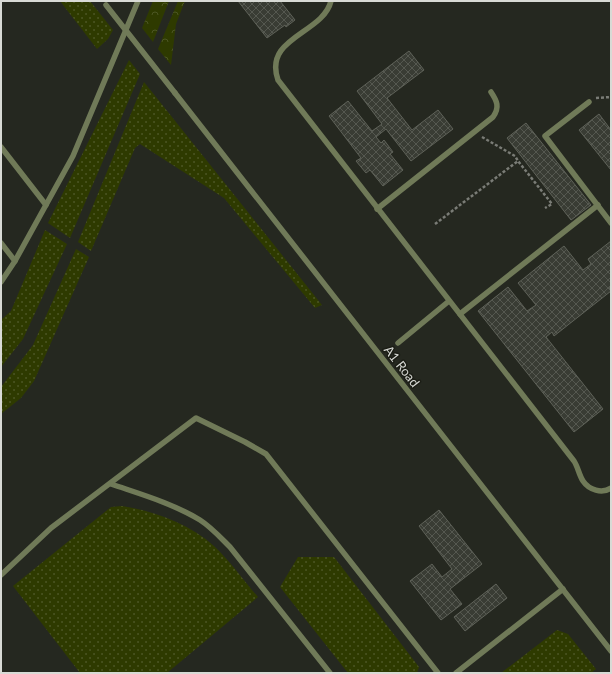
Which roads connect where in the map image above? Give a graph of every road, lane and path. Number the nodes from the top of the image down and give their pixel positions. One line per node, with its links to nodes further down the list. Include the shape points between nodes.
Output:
1 (138, 1): 9 (lane, via 73,156)
2 (331, 1): 11 (lane, via 327,12 283,48 276,59 275,71 283,87)
3 (105, 3): 24 (lane, A1 Road, bridge)
4 (491, 92): 6 (lane, via 498,104 496,112)
5 (589, 102): 10 (lane, via 545,136)
6 (473, 132): 8 (path, via 515,156); 11 (lane)
7 (1, 147): 9 (lane)
8 (518, 161): 12 (path, via 552,204); 14 (path)
9 (46, 205): 16 (lane)
10 (598, 205): 13 (lane); 19 (lane)
11 (377, 208): 18 (lane)
12 (546, 208)
13 (611, 223)
14 (436, 224)
15 (1, 243): 16 (lane)
16 (15, 261): 17 (lane)
17 (1, 282)
18 (450, 302): 19 (lane); 20 (lane)
19 (460, 314): 22 (lane, via 574,461 583,481 593,490)
20 (398, 343)
21 (110, 484): 23 (lane, via 52,528); 26 (lane, via 177,508 200,520 215,532 230,547); 27 (lane, via 196,418 266,454)
22 (611, 488)
23 (1, 575)
24 (563, 589): 25 (lane, A1 Road); 28 (lane)
25 (611, 651)
26 (330, 673)
27 (438, 673)
28 (456, 673)

